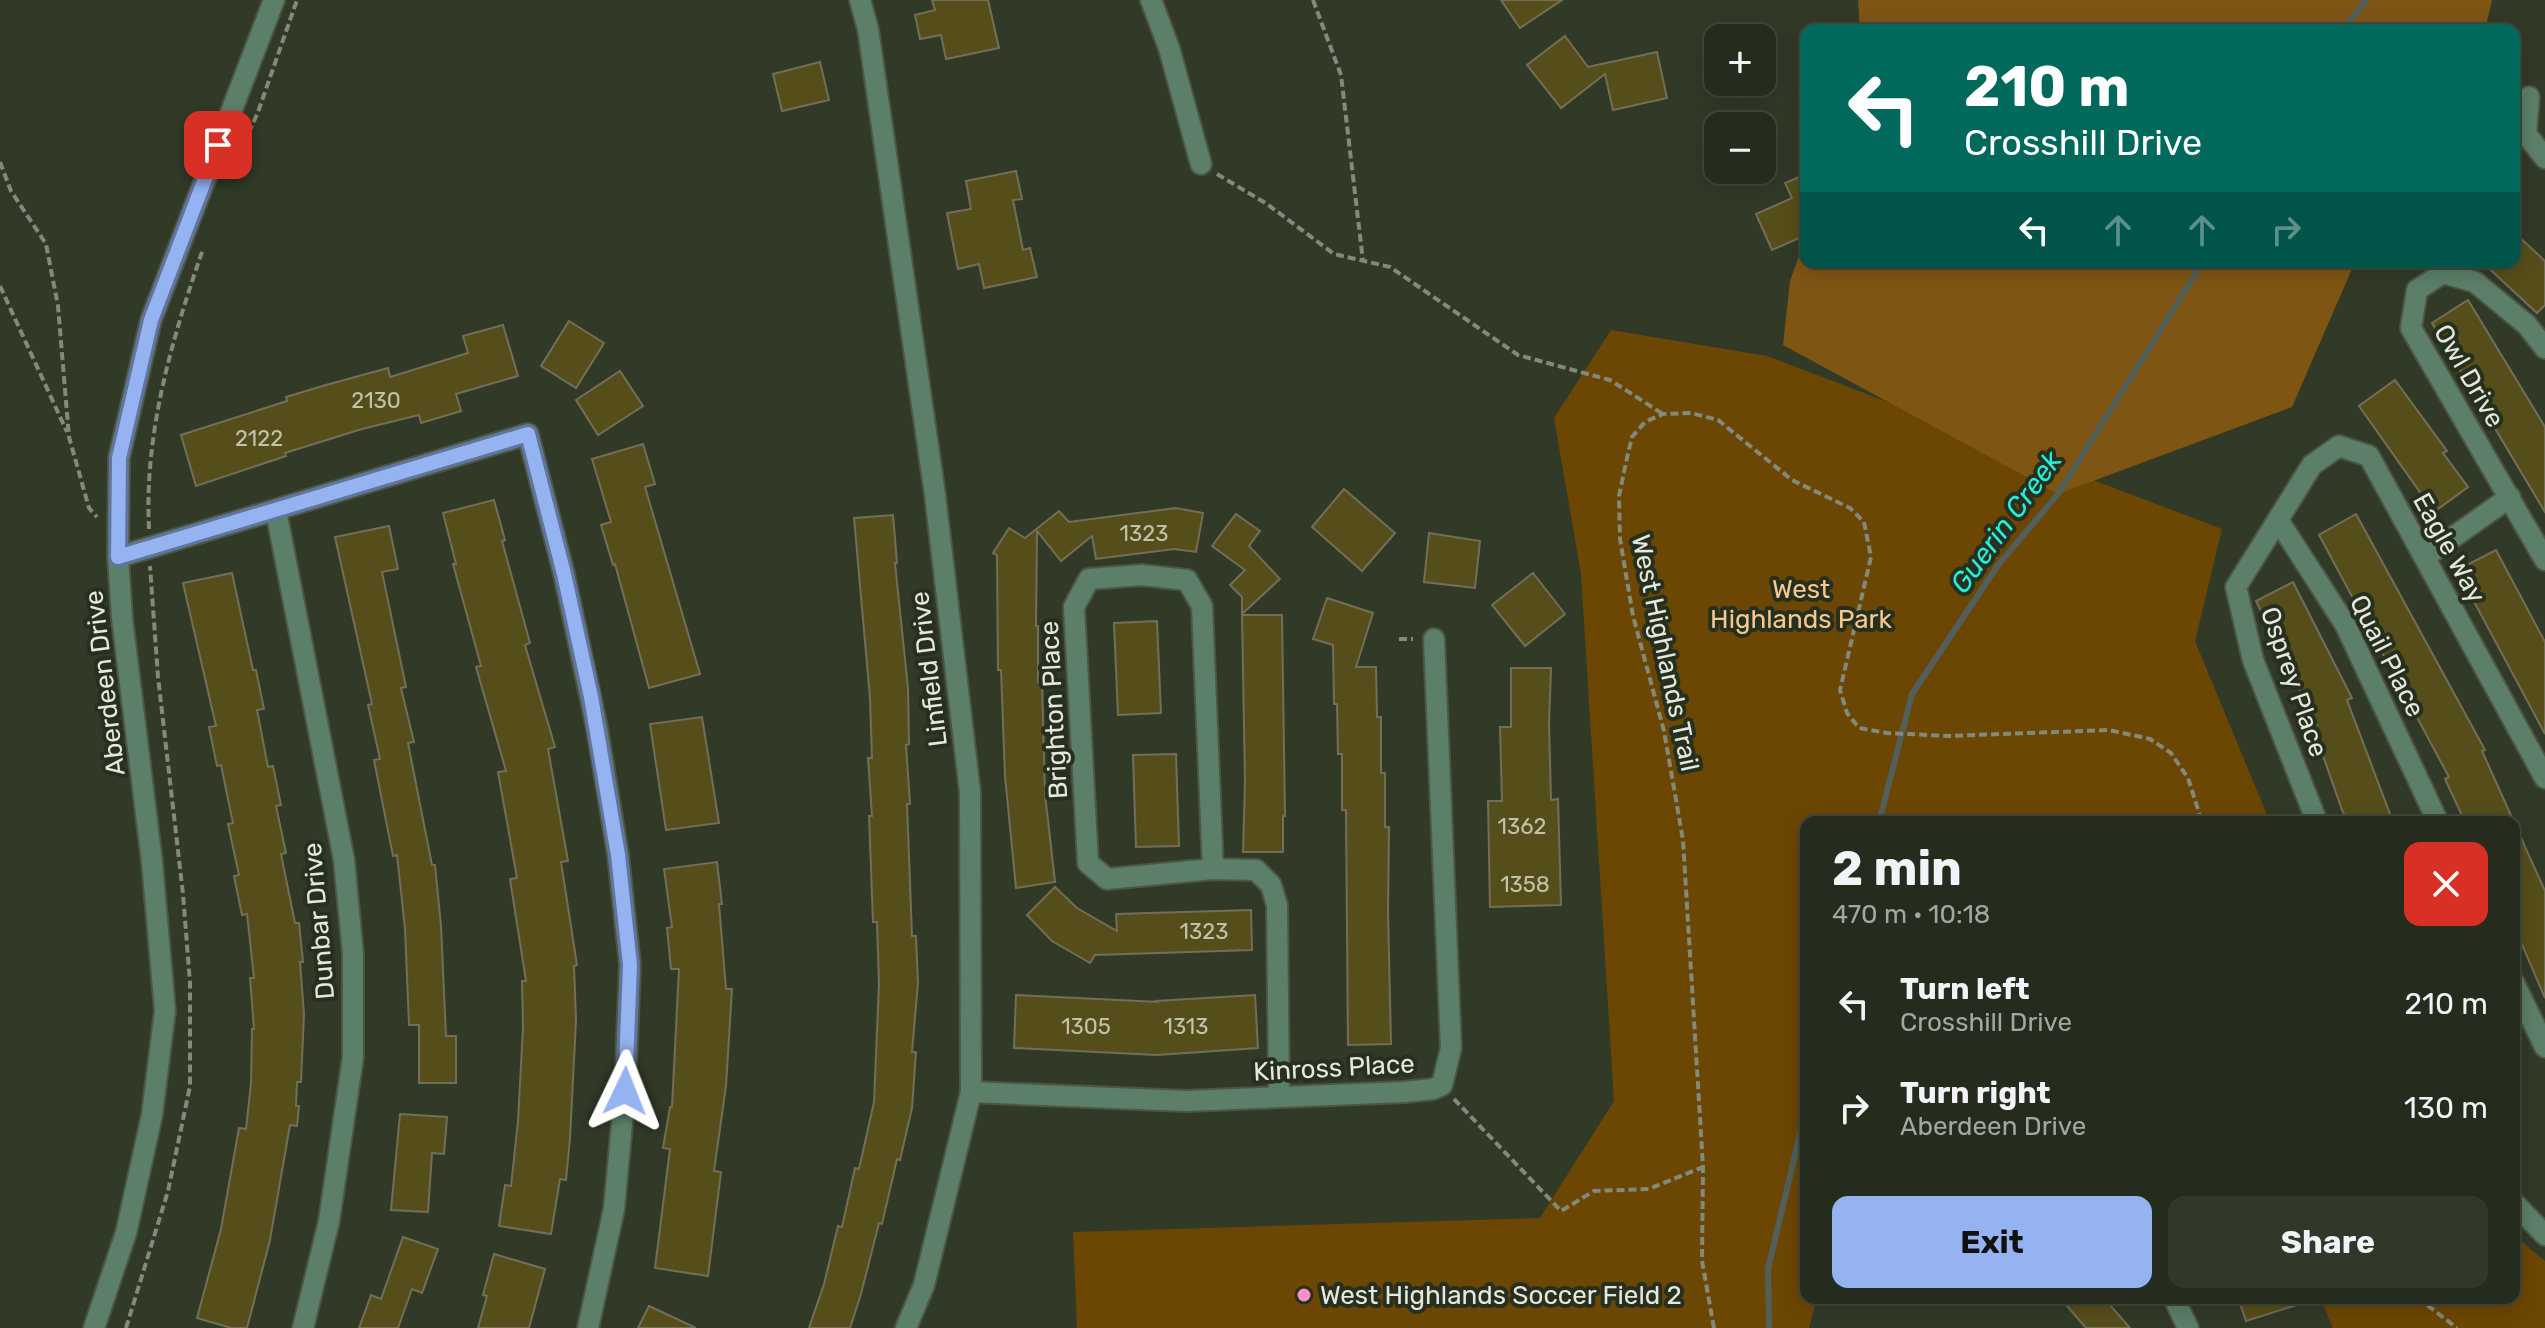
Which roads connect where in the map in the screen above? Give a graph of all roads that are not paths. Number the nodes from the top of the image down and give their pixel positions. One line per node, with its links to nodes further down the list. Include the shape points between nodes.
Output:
1 (274, 0): 11 (street, Aberdeen Drive, via 151,320 119,458)
2 (860, 0): 21 (street, Linfield Drive, via 905,272 970,792)
3 (1151, 0): 6 (street)
4 (2529, 97): 5 (street, via 2526,134)
5 (2545, 158)
6 (1201, 164)
7 (2545, 348): 8 (street, Owl Drive, via 2527,325 2475,282 2443,273 2417,290 2411,328)
8 (2510, 497): 12 (street); 13 (street, Owl Drive)
9 (276, 511): 11 (street); 27 (street, Dunbar Drive, via 344,860 353,954 353,1057 329,1221); 28 (street, via 528,434 597,728 630,965 614,1209)
10 (2278, 520): 12 (street, Eagle Way, via 2312,465 2339,446 2369,456); 16 (street, Osprey Place, via 2236,587 2253,660); 17 (street, Quail Place, via 2345,624)
11 (118, 548): 26 (street, Aberdeen Drive, via 165,1011 152,1115 126,1233)
12 (2425, 557): 15 (street, Eagle Way)
13 (2545, 560)
14 (1434, 639): 22 (street, Kinross Place, via 1451,1048 1442,1085 1405,1092)
15 (2545, 778)
16 (2315, 816)
17 (2435, 816)
18 (1213, 869): 18 (street, Brighton Place, via 1202,606 1187,580 1142,575 1089,579 1074,607 1088,863 1107,879); 22 (street, Brighton Place, via 1256,870 1271,885 1277,905)
19 (2520, 995): 20 (street)
20 (2545, 1047)
21 (971, 1092): 22 (street, Kinross Place, via 1186,1101); 29 (street, Linfield Drive, via 924,1285)
22 (1279, 1096)
23 (2520, 1209): 24 (street)
24 (2545, 1235)
25 (2177, 1304): 30 (street)
26 (94, 1328)
27 (303, 1328)
28 (588, 1328)
29 (906, 1328)
30 (2188, 1328)

